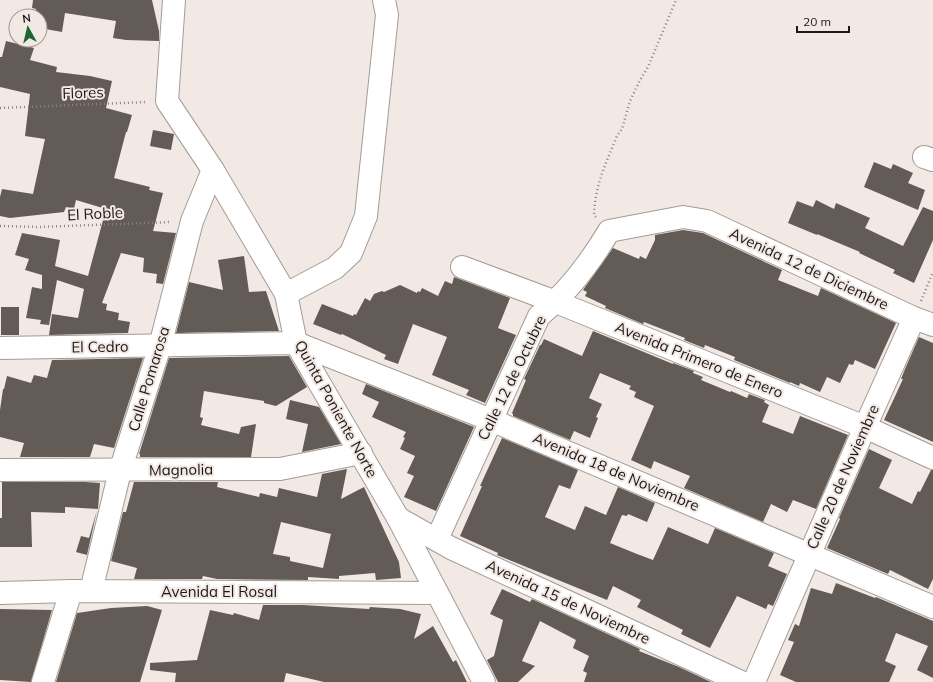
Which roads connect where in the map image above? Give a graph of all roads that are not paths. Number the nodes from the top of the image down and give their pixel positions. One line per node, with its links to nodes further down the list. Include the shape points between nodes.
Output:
1 (174, 0): 3 (street, Quinta Poniente Norte, via 167,101)
2 (384, 0): 6 (street, via 388,15 366,216 351,253 335,268)
3 (213, 170): 6 (street, Quinta Poniente Norte); 10 (street, Calle Pomarosa, via 192,221)
4 (683, 217): 7 (street, Calle 12 de Octubre, via 609,232 596,253); 8 (street, Avenida 12 de Diciembre, via 707,221)
5 (462, 267): 7 (street, Avenida Primero de Enero)
6 (286, 294): 9 (street, Quinta Poniente Norte)
7 (556, 302): 12 (street, Calle 12 de Octubre, via 539,316); 13 (street, Avenida Primero de Enero)
8 (924, 322): 13 (street, Calle 20 de Noviembre)
9 (296, 343): 10 (street, El Cedro); 12 (street, Avenida 18 de Noviembre); 14 (street, Quinta Poniente Norte)
10 (160, 346): 11 (street, El Cedro); 17 (street, Calle Pomarosa)
11 (0, 348)
12 (491, 420): 19 (street, Calle 12 de Octubre); 20 (street, Avenida 18 de Noviembre)
13 (865, 427): 15 (street, Avenida Primero de Enero); 20 (street, Calle 20 de Noviembre)
14 (361, 454): 17 (street, Magnolia, via 280,469); 18 (street, Quinta Poniente Norte)
15 (933, 458)
16 (0, 470): 17 (street, Magnolia)
17 (120, 471): 22 (street, Calle Pomarosa)
18 (398, 518): 19 (street, Avenida 15 de Noviembre); 21 (street, Quinta Poniente Norte)
19 (444, 544): 21 (street, Calle 12 de Octubre); 27 (street, Avenida 15 de Noviembre)
20 (809, 554): 24 (street, Avenida 18 de Noviembre); 28 (street, Calle 20 de Noviembre)
21 (433, 584): 22 (street, Avenida El Rosal); 26 (street, Quinta Poniente Norte)
22 (81, 591): 23 (street, Avenida El Rosal); 25 (street, Calle Pomarosa)
23 (0, 593)
24 (932, 604)
25 (43, 682)
26 (484, 682)
27 (741, 682)
28 (754, 682)

